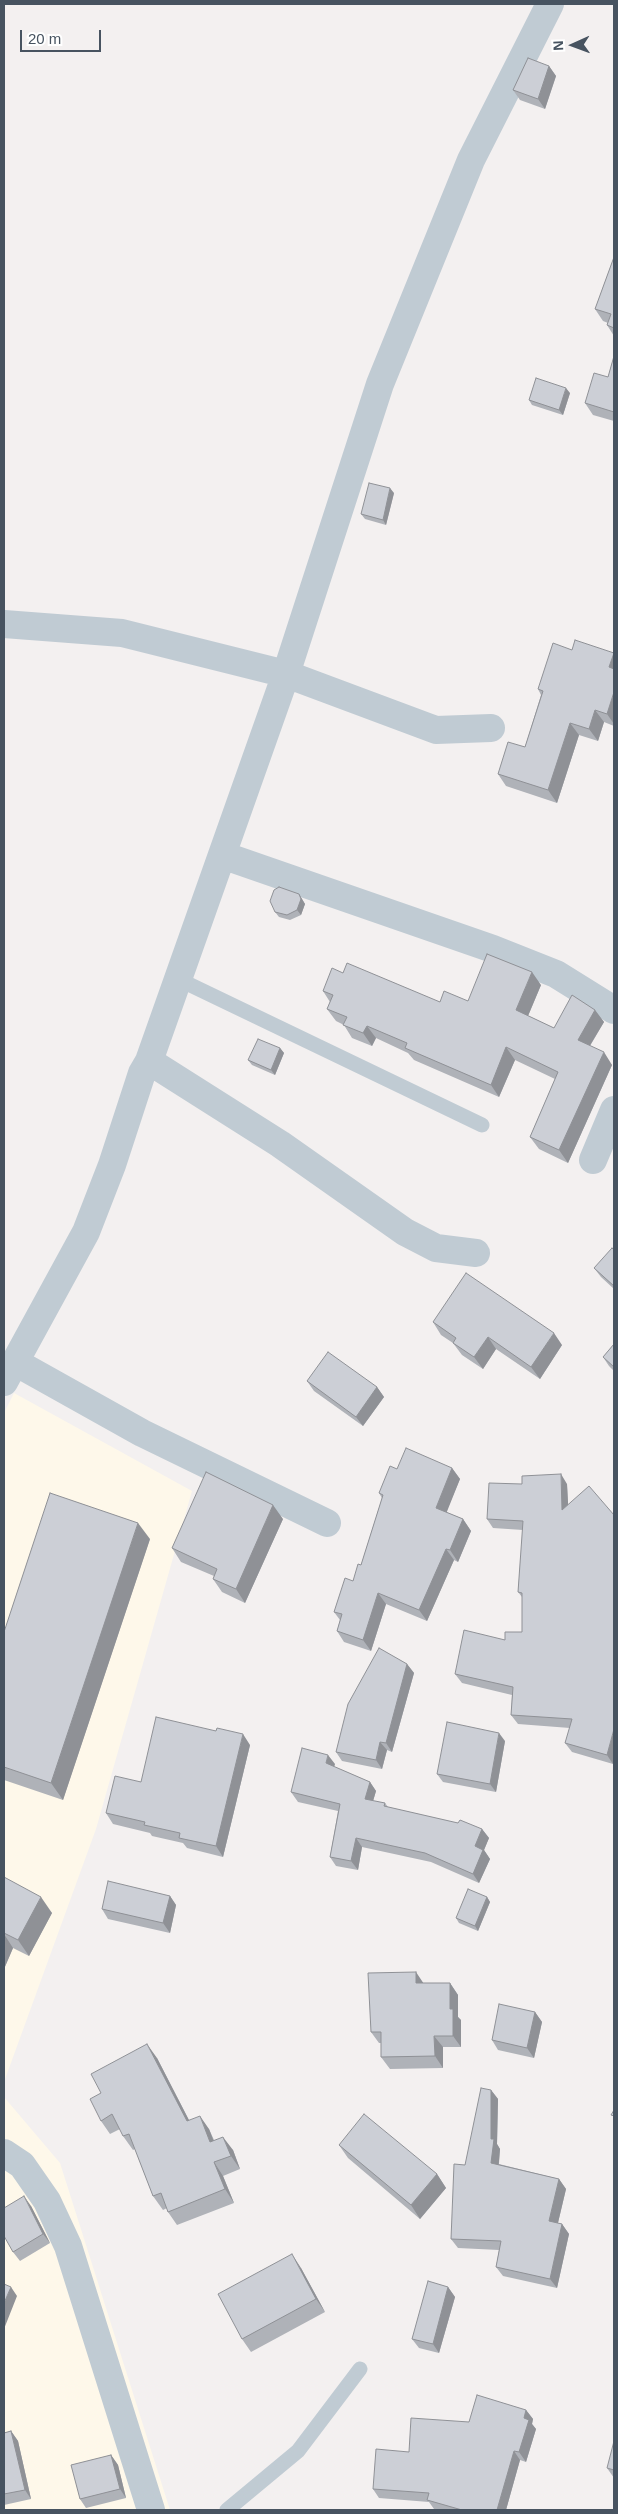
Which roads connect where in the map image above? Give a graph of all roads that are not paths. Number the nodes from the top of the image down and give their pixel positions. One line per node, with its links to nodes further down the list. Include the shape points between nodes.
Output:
1 (550, 4): 3 (street, via 471,160 384,375)
2 (4, 624): 3 (street, via 122,633)
3 (286, 674): 4 (street, via 436,730); 5 (street)
4 (491, 728)
5 (222, 855): 6 (street); 7 (street, via 493,949 556,974)
6 (178, 979): 8 (street); 10 (lane)
7 (614, 1010)
8 (149, 1061): 12 (street, via 280,1144 406,1232 436,1248); 13 (street, via 86,1232)
9 (614, 1110): 11 (street)
10 (482, 1125)
11 (593, 1160)
12 (476, 1252)
13 (9, 1372): 14 (street, via 142,1432)
14 (327, 1523)
15 (4, 2153): 17 (street, via 22,2165 32,2179 47,2201 68,2246)
16 (360, 2369): 18 (lane, via 298,2451)
17 (151, 2510)
18 (227, 2510)

